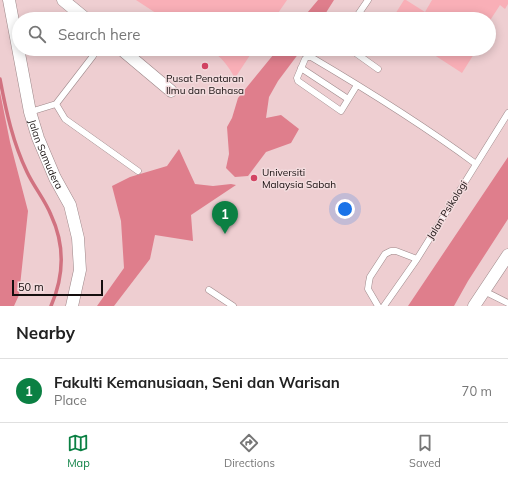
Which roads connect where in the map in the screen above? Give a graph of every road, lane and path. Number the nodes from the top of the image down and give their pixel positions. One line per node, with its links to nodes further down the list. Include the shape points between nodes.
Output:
1 (9, 0): 6 (street, Jalan Samudera)
2 (63, 0): 4 (street)
3 (368, 0): 5 (lane)
4 (78, 12)
5 (360, 12)
6 (12, 16)
7 (20, 56): 17 (street, Jalan Samudera)
8 (93, 56): 16 (lane)
9 (129, 56): 14 (street)
10 (359, 56): 12 (lane)
11 (301, 68): 13 (lane, via 305,59 311,57); 15 (lane); 15 (lane, via 298,81 341,111)
12 (378, 70)
13 (357, 85): 15 (lane); 19 (lane, via 451,145)
14 (171, 91)
15 (348, 99)
16 (56, 104): 17 (lane); 20 (lane, via 65,119)
17 (30, 112): 26 (street, Jalan Samudera, via 55,178 70,205 76,232 80,270)
18 (508, 113): 19 (lane, Jalan Psikologi)
19 (476, 164): 22 (lane, Jalan Psikologi)
20 (138, 171)
21 (508, 255): 24 (street)
22 (417, 259): 28 (lane, via 396,251 384,254 370,277 368,289); 29 (lane, Jalan Psikologi)
23 (209, 290): 27 (lane)
24 (484, 291): 25 (lane); 30 (street)
25 (508, 303)
26 (72, 306)
27 (233, 306)
28 (378, 306)
29 (384, 306)
30 (474, 306)

